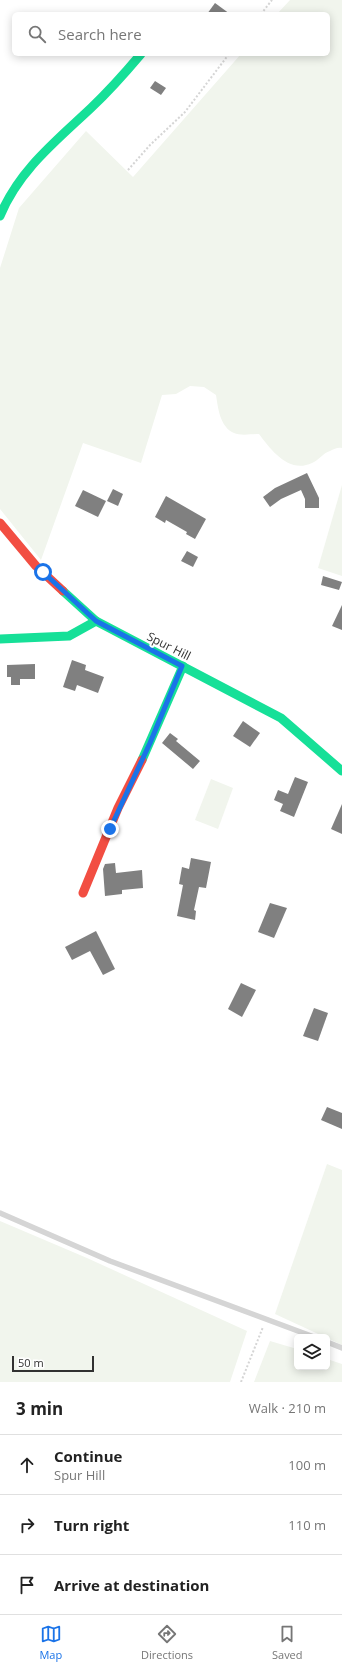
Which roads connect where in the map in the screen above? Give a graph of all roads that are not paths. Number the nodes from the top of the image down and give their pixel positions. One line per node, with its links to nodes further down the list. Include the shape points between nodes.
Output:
1 (139, 56): 2 (street, via 105,95 26,170 11,191)
2 (0, 216)
3 (0, 523): 4 (street, Spur Hill, via 36,566)
4 (96, 621): 5 (street, via 68,636); 6 (street, Spur Hill)
5 (0, 639)
6 (182, 666): 7 (street, Spur Hill, via 281,718); 8 (street)
7 (342, 770)
8 (83, 893)
9 (0, 1213): 10 (lane, via 110,1262)
10 (306, 1334)
11 (330, 1343): 12 (lane)
12 (342, 1348)

